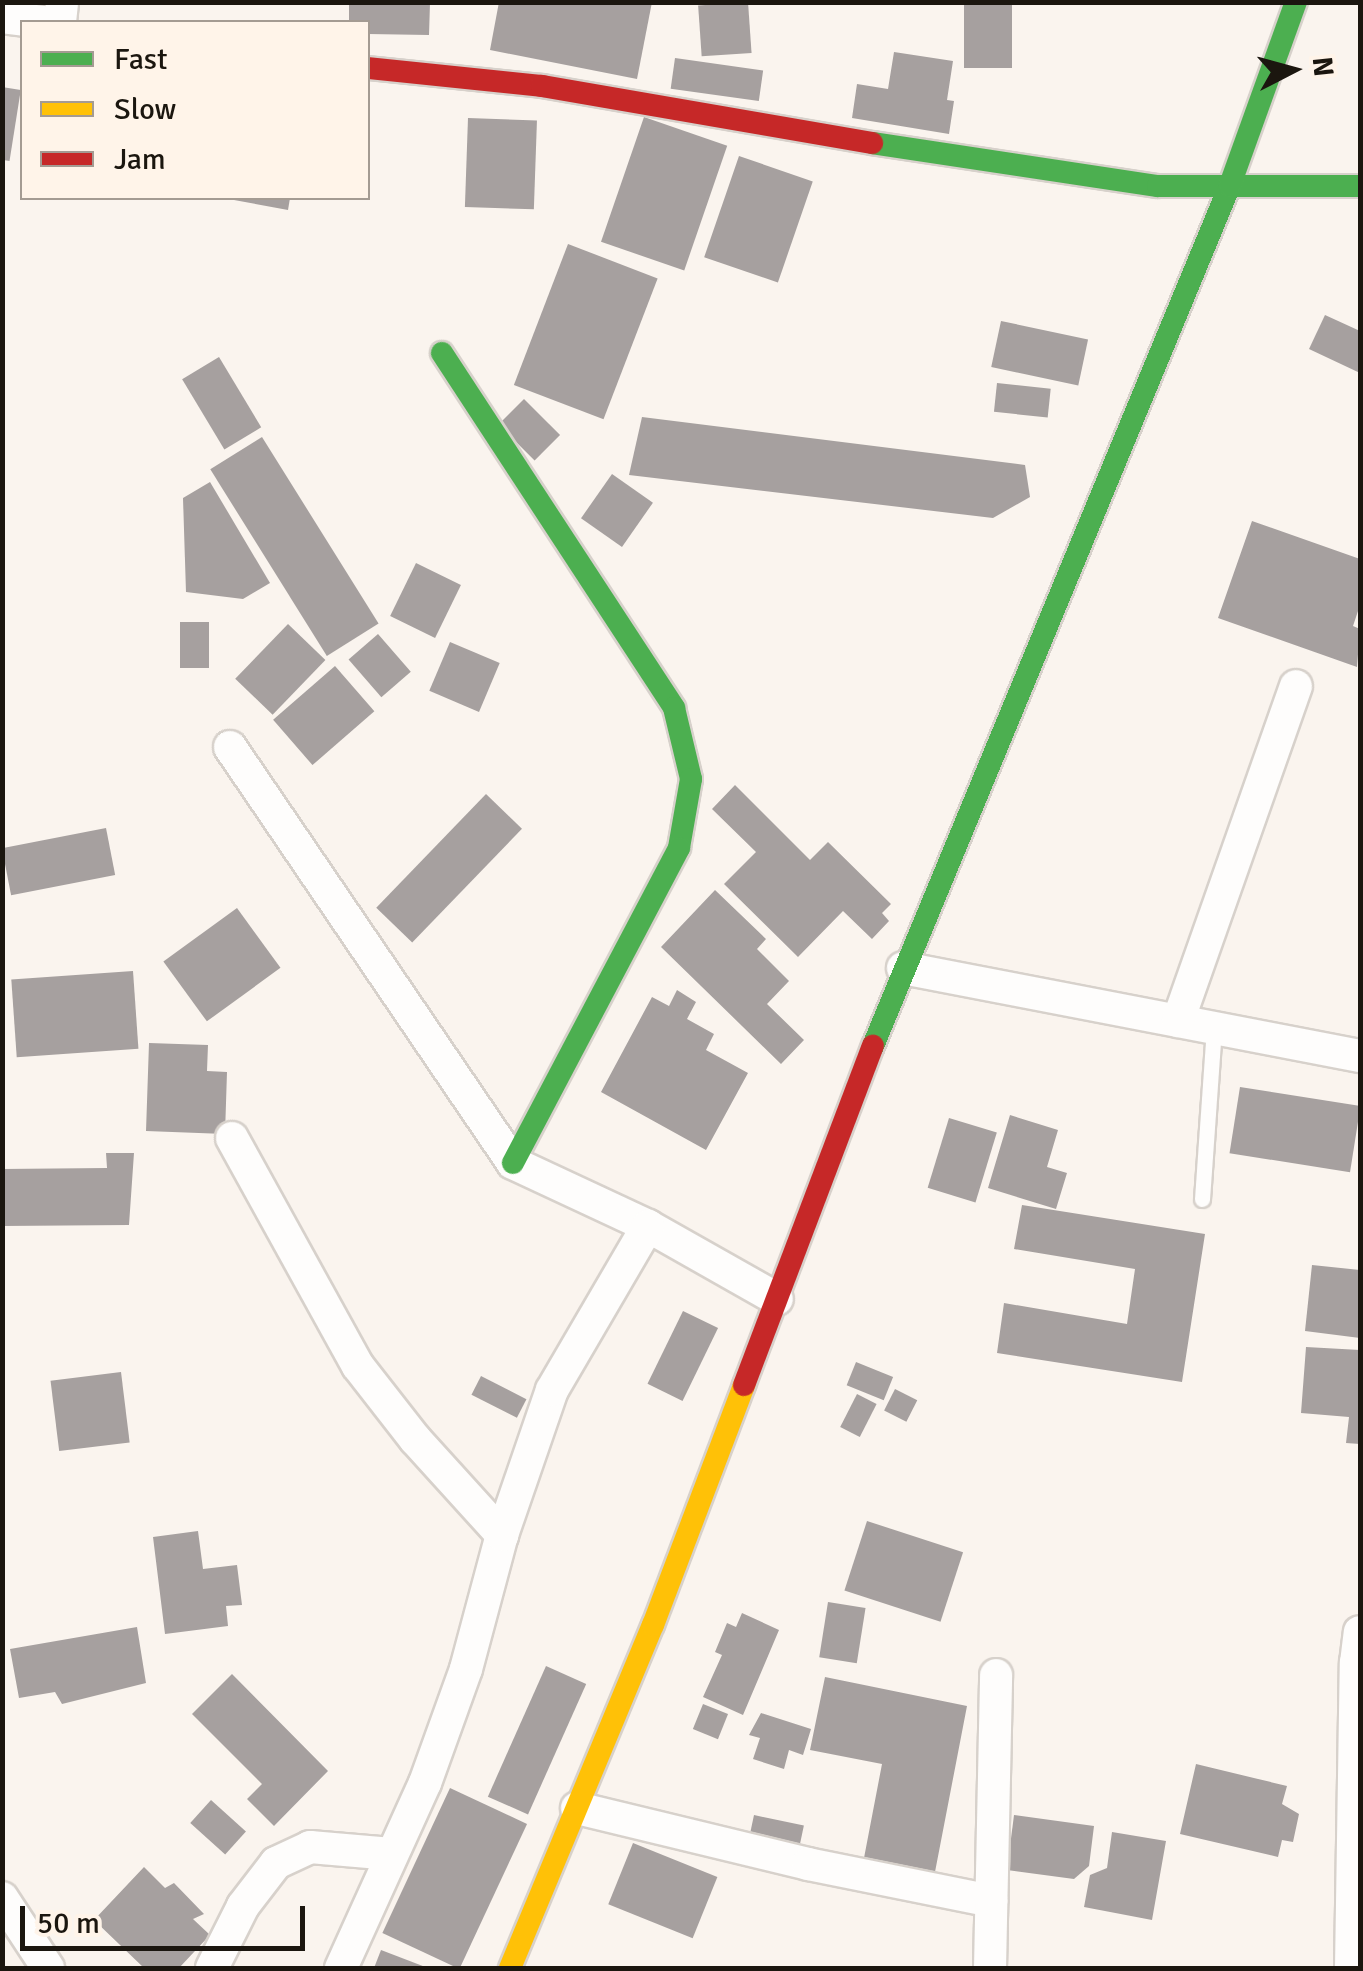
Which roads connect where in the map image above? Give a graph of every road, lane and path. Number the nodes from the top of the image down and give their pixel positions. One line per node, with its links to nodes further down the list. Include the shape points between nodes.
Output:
1 (1296, 2): 4 (street)
2 (370, 68): 4 (street, via 542,86 756,126 1158,186)
3 (1357, 179): 4 (street)
4 (1230, 186): 8 (street)
5 (442, 354): 13 (street, via 674,708 691,779 680,848)
6 (1296, 686): 9 (street)
7 (230, 748): 13 (street)
8 (903, 968): 9 (street); 16 (street)
9 (1178, 1021): 10 (street)
10 (1214, 1027): 11 (street); 14 (lane)
11 (1360, 1056)
12 (232, 1138): 17 (street, via 358,1366)
13 (513, 1162): 15 (street)
14 (1202, 1200)
15 (648, 1226): 16 (street); 17 (street, via 552,1390)
16 (777, 1299): 20 (street)
17 (502, 1536): 21 (street, via 466,1669)
18 (1360, 1632): 29 (street)
19 (996, 1675): 23 (street)
20 (577, 1808): 23 (street); 27 (street)
21 (392, 1854): 25 (street, via 310,1847 276,1863 243,1906); 26 (street)
22 (2, 1898): 24 (street)
23 (991, 1901): 28 (street)
24 (48, 1968)
25 (212, 1968)
26 (341, 1968)
27 (510, 1968)
28 (990, 1968)
29 (1351, 1968)

